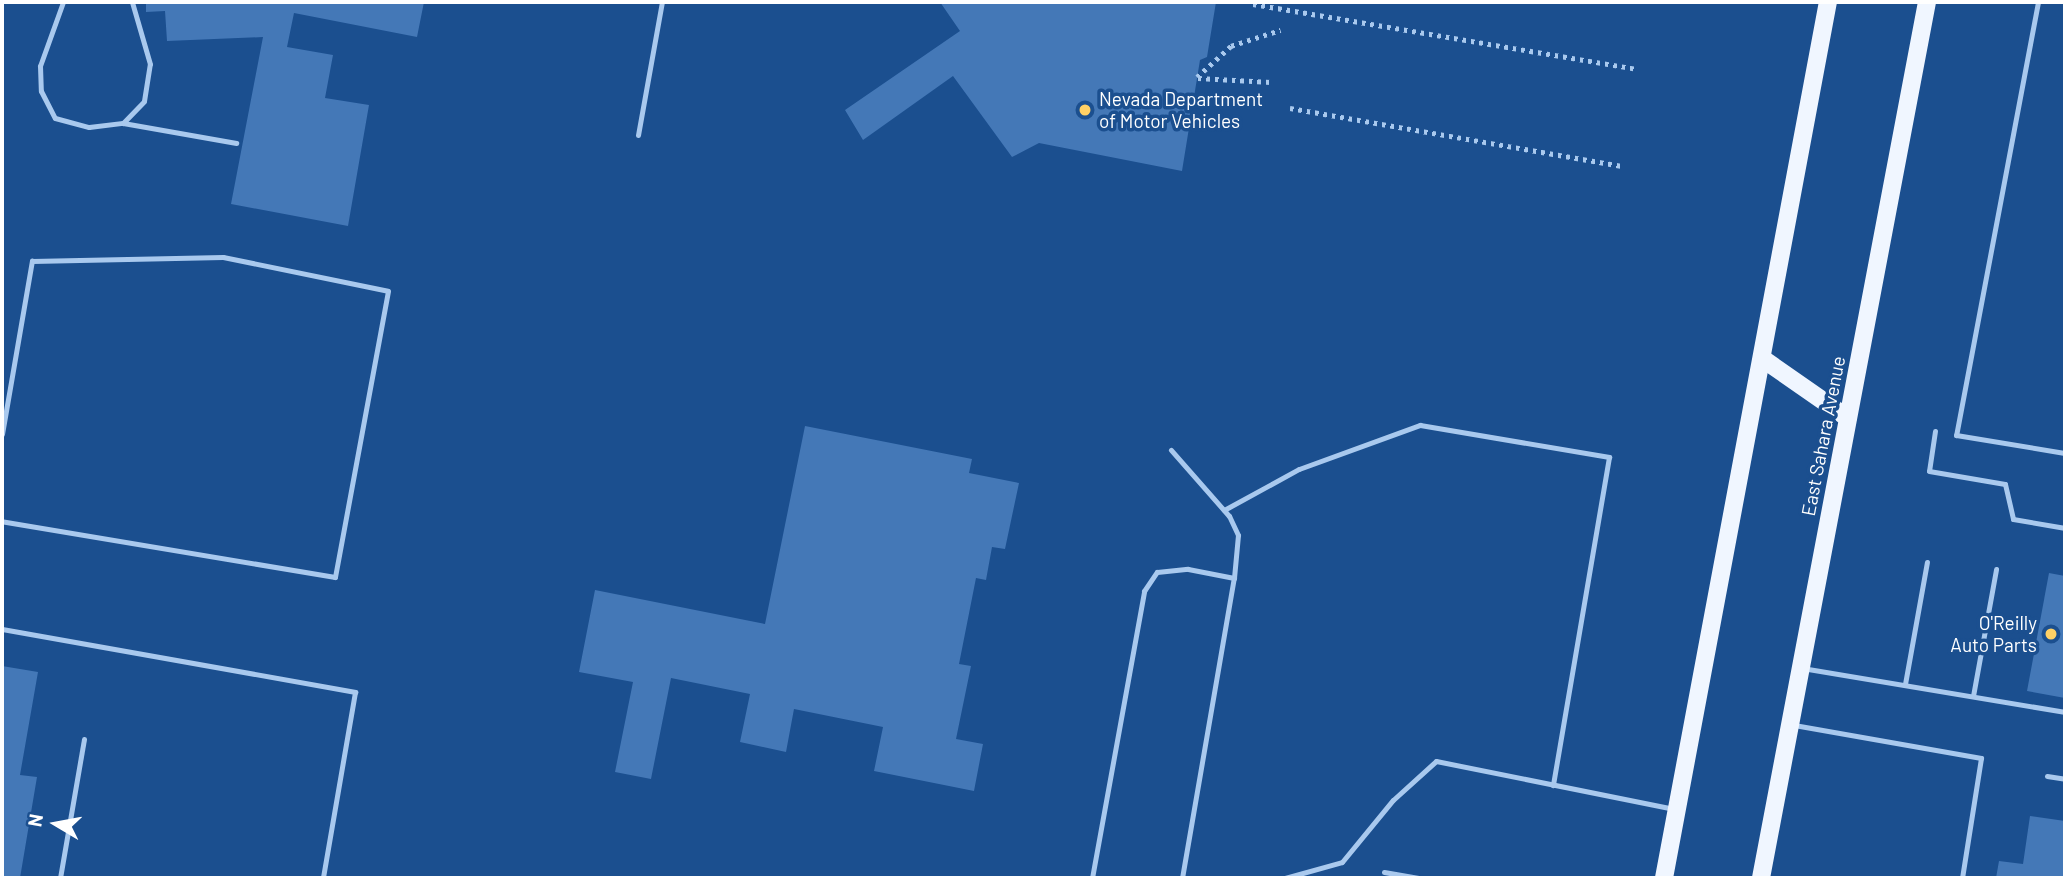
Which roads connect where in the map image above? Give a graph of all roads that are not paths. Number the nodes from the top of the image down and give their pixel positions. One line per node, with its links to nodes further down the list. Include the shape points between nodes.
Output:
1 (63, 2): 7 (lane, via 40,66 41,91 55,118 89,127)
2 (132, 2): 7 (lane, via 150,64 144,101)
3 (662, 2): 8 (lane)
4 (1828, 2): 10 (main road)
5 (1927, 2): 13 (main road, East Sahara Avenue)
6 (2038, 2): 17 (lane, via 1956,435)
7 (123, 124): 9 (lane)
8 (638, 135)
9 (236, 144)
10 (1763, 359): 13 (main road); 34 (main road)
11 (2, 376): 12 (lane)
12 (11, 378): 15 (lane); 19 (lane, via 32,261 223,257 388,291 335,577)
13 (1848, 418): 25 (main road, East Sahara Avenue)
14 (1935, 431): 20 (lane, via 1929,471 2005,484 2013,519)
15 (2, 434)
16 (1171, 450): 18 (lane)
17 (2065, 453)
18 (1224, 510): 23 (lane, via 1238,535); 33 (lane, via 1300,469 1420,425 1609,457)
19 (2, 522)
20 (2065, 528)
21 (1927, 562): 26 (lane)
22 (1996, 569): 27 (lane)
23 (1234, 578): 39 (lane, via 1188,569 1157,572 1144,592); 40 (lane)
24 (2, 629): 38 (lane, via 355,692)
25 (1801, 668): 26 (lane); 29 (main road, East Sahara Avenue)
26 (1905, 684): 27 (lane)
27 (1973, 696): 28 (lane)
28 (2065, 712)
29 (1790, 725): 44 (main road, East Sahara Avenue); 45 (lane, via 1981,758)
30 (84, 739): 37 (lane)
31 (2047, 776): 32 (lane)
32 (2065, 779)
33 (1553, 785): 34 (lane); 36 (lane, via 1436,761 1393,800 1342,862)
34 (1677, 809): 43 (main road)
35 (1384, 872): 42 (lane)
36 (1295, 877): 41 (lane)
37 (60, 878)
38 (323, 878)
39 (1092, 878)
40 (1182, 878)
41 (1285, 878)
42 (1418, 878)
43 (1664, 878)
44 (1761, 878)
45 (1962, 878)

